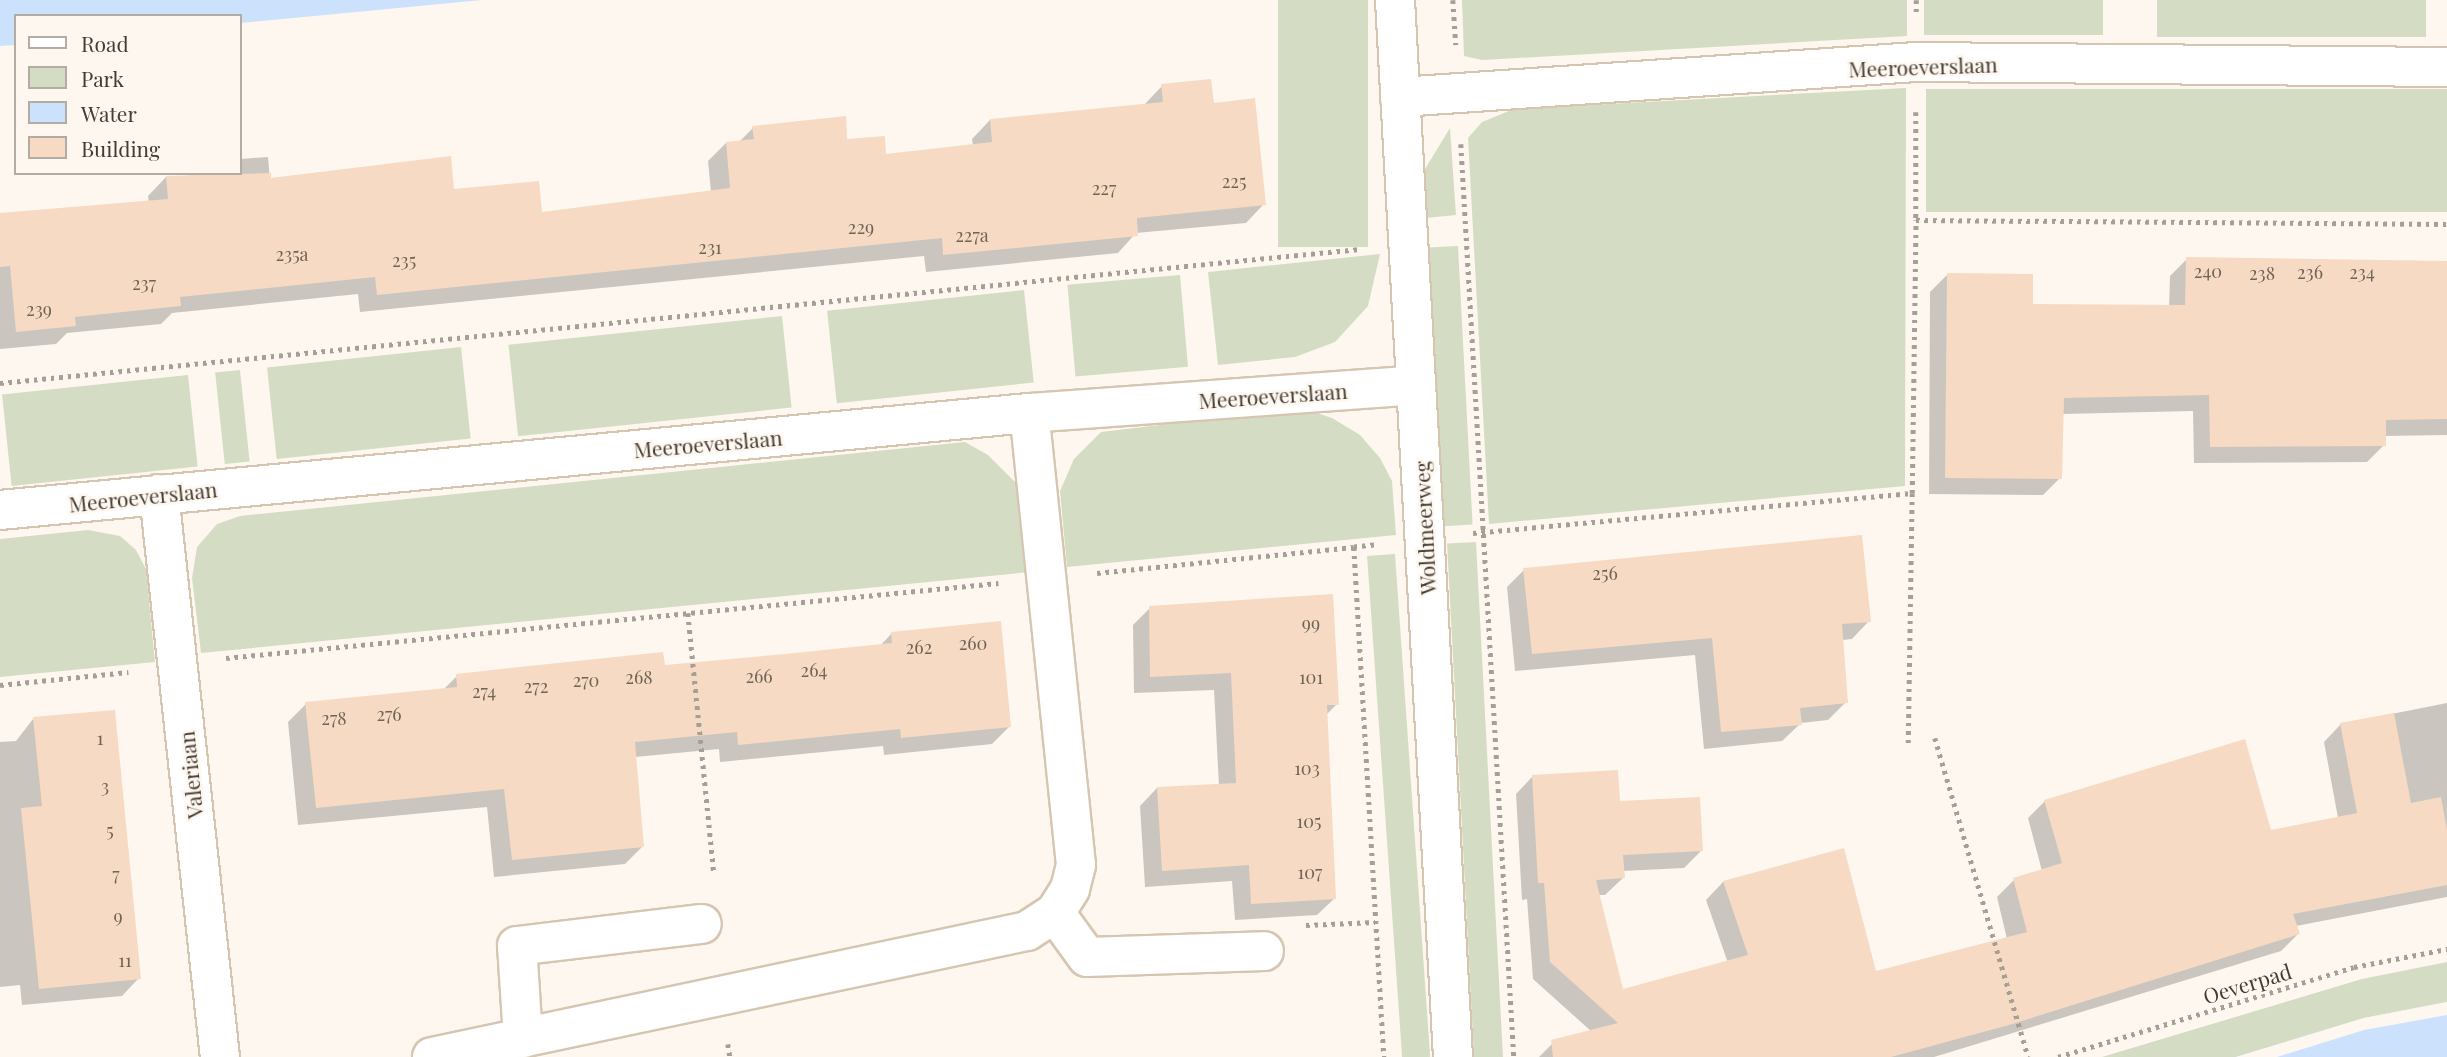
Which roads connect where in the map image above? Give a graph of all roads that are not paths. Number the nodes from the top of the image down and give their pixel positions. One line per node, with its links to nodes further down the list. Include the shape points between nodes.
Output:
1 (1395, 0): 3 (street, Woldmeerweg)
2 (2447, 67): 3 (street, Meeroeverslaan, via 1916,62)
3 (1400, 97): 4 (street, Woldmeerweg)
4 (1416, 384): 5 (street, Meeroeverslaan); 14 (street, Woldmeerweg)
5 (1029, 413): 6 (street, Meeroeverslaan); 8 (street, via 1076,865 1070,889)
6 (159, 494): 7 (street, Meeroeverslaan); 12 (street, Valeriaan)
7 (0, 510)
8 (1055, 914): 10 (street, via 1087,957); 11 (street, via 1027,931)
9 (702, 924): 11 (street, via 517,946)
10 (1264, 951)
11 (523, 1038): 13 (street)
12 (220, 1057)
13 (432, 1057)
14 (1453, 1057)

